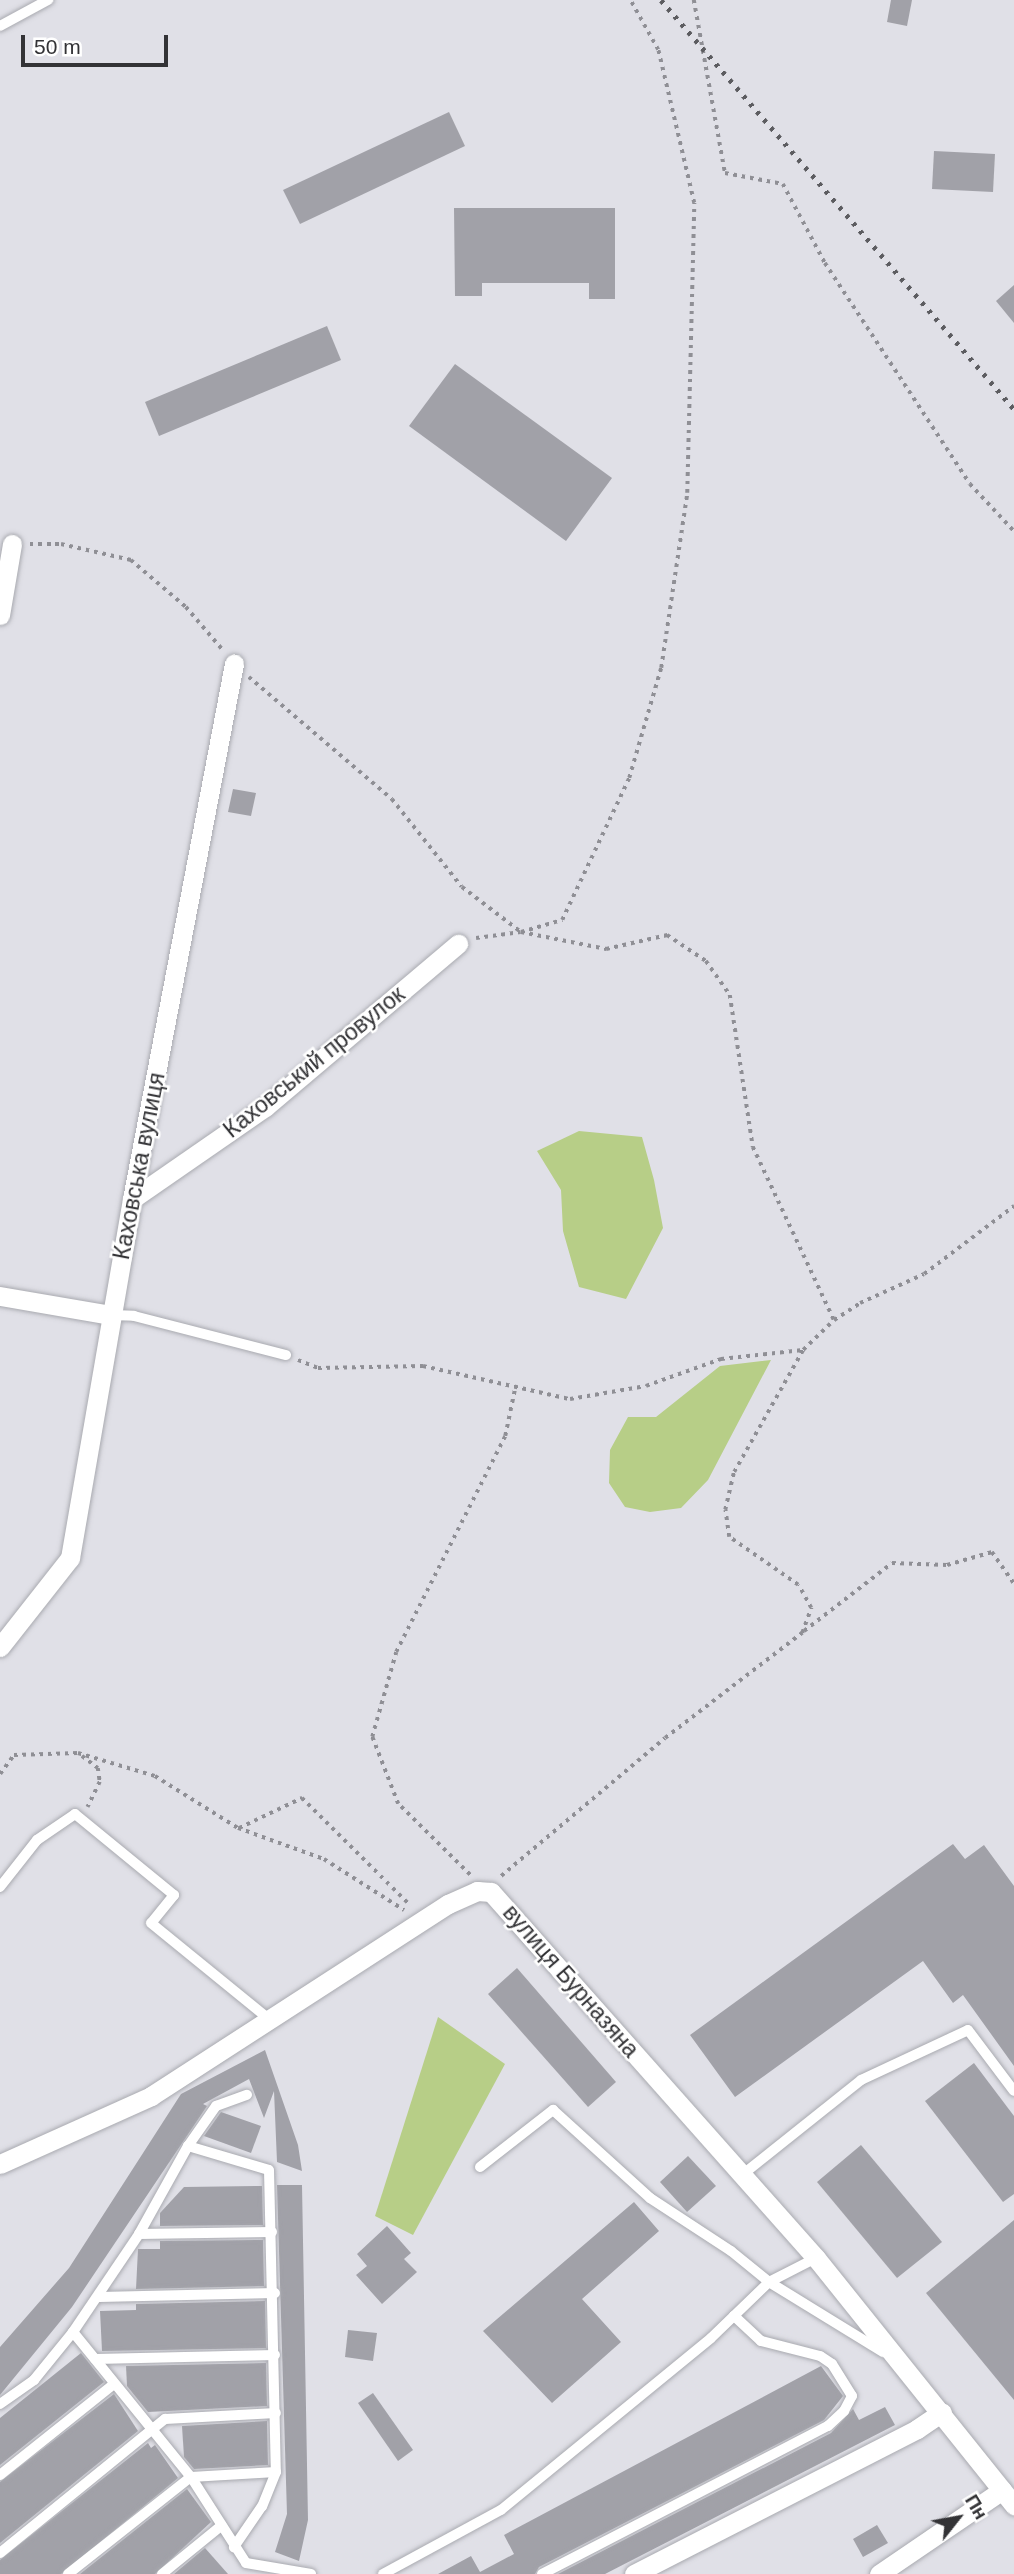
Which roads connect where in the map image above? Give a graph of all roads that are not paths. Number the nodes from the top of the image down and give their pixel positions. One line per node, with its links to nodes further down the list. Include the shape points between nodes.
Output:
1 (48, 0): 2 (lane)
2 (0, 26)
3 (12, 544): 4 (street)
4 (0, 615)
5 (234, 664): 7 (street, Каховська вулиця)
6 (458, 944): 7 (street, Каховський провулок, via 265,1107)
7 (132, 1199): 9 (street, Каховська вулиця)
8 (0, 1296): 9 (street)
9 (111, 1315): 10 (lane, via 134,1316); 11 (street, Каховська вулиця, via 70,1558)
10 (286, 1355)
11 (0, 1647)
12 (0, 1887): 13 (lane, via 37,1840 75,1814 174,1895 151,1923)
13 (271, 2020): 17 (street, вулиця Бурназяна, via 151,2096); 19 (street, вулиця Бурназяна, via 465,1895 485,1890 500,1899)
14 (1014, 2091): 19 (lane, via 968,2030 862,2080)
15 (247, 2095): 16 (lane, via 216,2106)
16 (188, 2146): 20 (lane, via 269,2170); 21 (lane)
17 (0, 2164)
18 (480, 2167): 23 (lane, via 553,2110 650,2198)
19 (741, 2175): 22 (street, вулиця Бурназяна)
20 (272, 2232): 21 (lane); 24 (lane)
21 (139, 2234): 25 (lane)
22 (816, 2258): 23 (lane); 30 (street, вулиця Бурназяна)
23 (769, 2282): 26 (lane); 30 (lane)
24 (275, 2293): 25 (lane); 28 (lane)
25 (99, 2297): 27 (lane)
26 (734, 2316): 43 (lane, via 501,2510); 49 (lane, via 761,2341 820,2356 832,2364 852,2396 844,2411 828,2427)
27 (73, 2332): 29 (lane); 32 (lane, via 34,2380)
28 (275, 2356): 29 (lane); 34 (lane)
29 (95, 2359): 31 (lane)
30 (905, 2365): 33 (street, вулиця Бурназяна)
31 (114, 2384): 35 (lane); 37 (lane)
32 (0, 2404)
33 (942, 2412): 39 (street, вулиця Бурназяна); 50 (street)
34 (276, 2413): 35 (lane, via 165,2419); 36 (lane)
35 (153, 2430): 38 (lane); 42 (lane)
36 (276, 2472): 38 (lane); 41 (lane, via 262,2506)
37 (0, 2475)
38 (191, 2477): 40 (lane); 44 (lane)
39 (1008, 2498): 51 (street)
40 (222, 2525): 41 (lane); 45 (lane)
41 (234, 2547): 46 (lane, via 246,2563)
42 (0, 2553)
43 (408, 2563): 47 (lane); 48 (lane)
44 (68, 2574)
45 (162, 2574)
46 (311, 2574)
47 (383, 2574)
48 (412, 2574)
49 (542, 2574)
50 (634, 2574)
51 (879, 2574)

